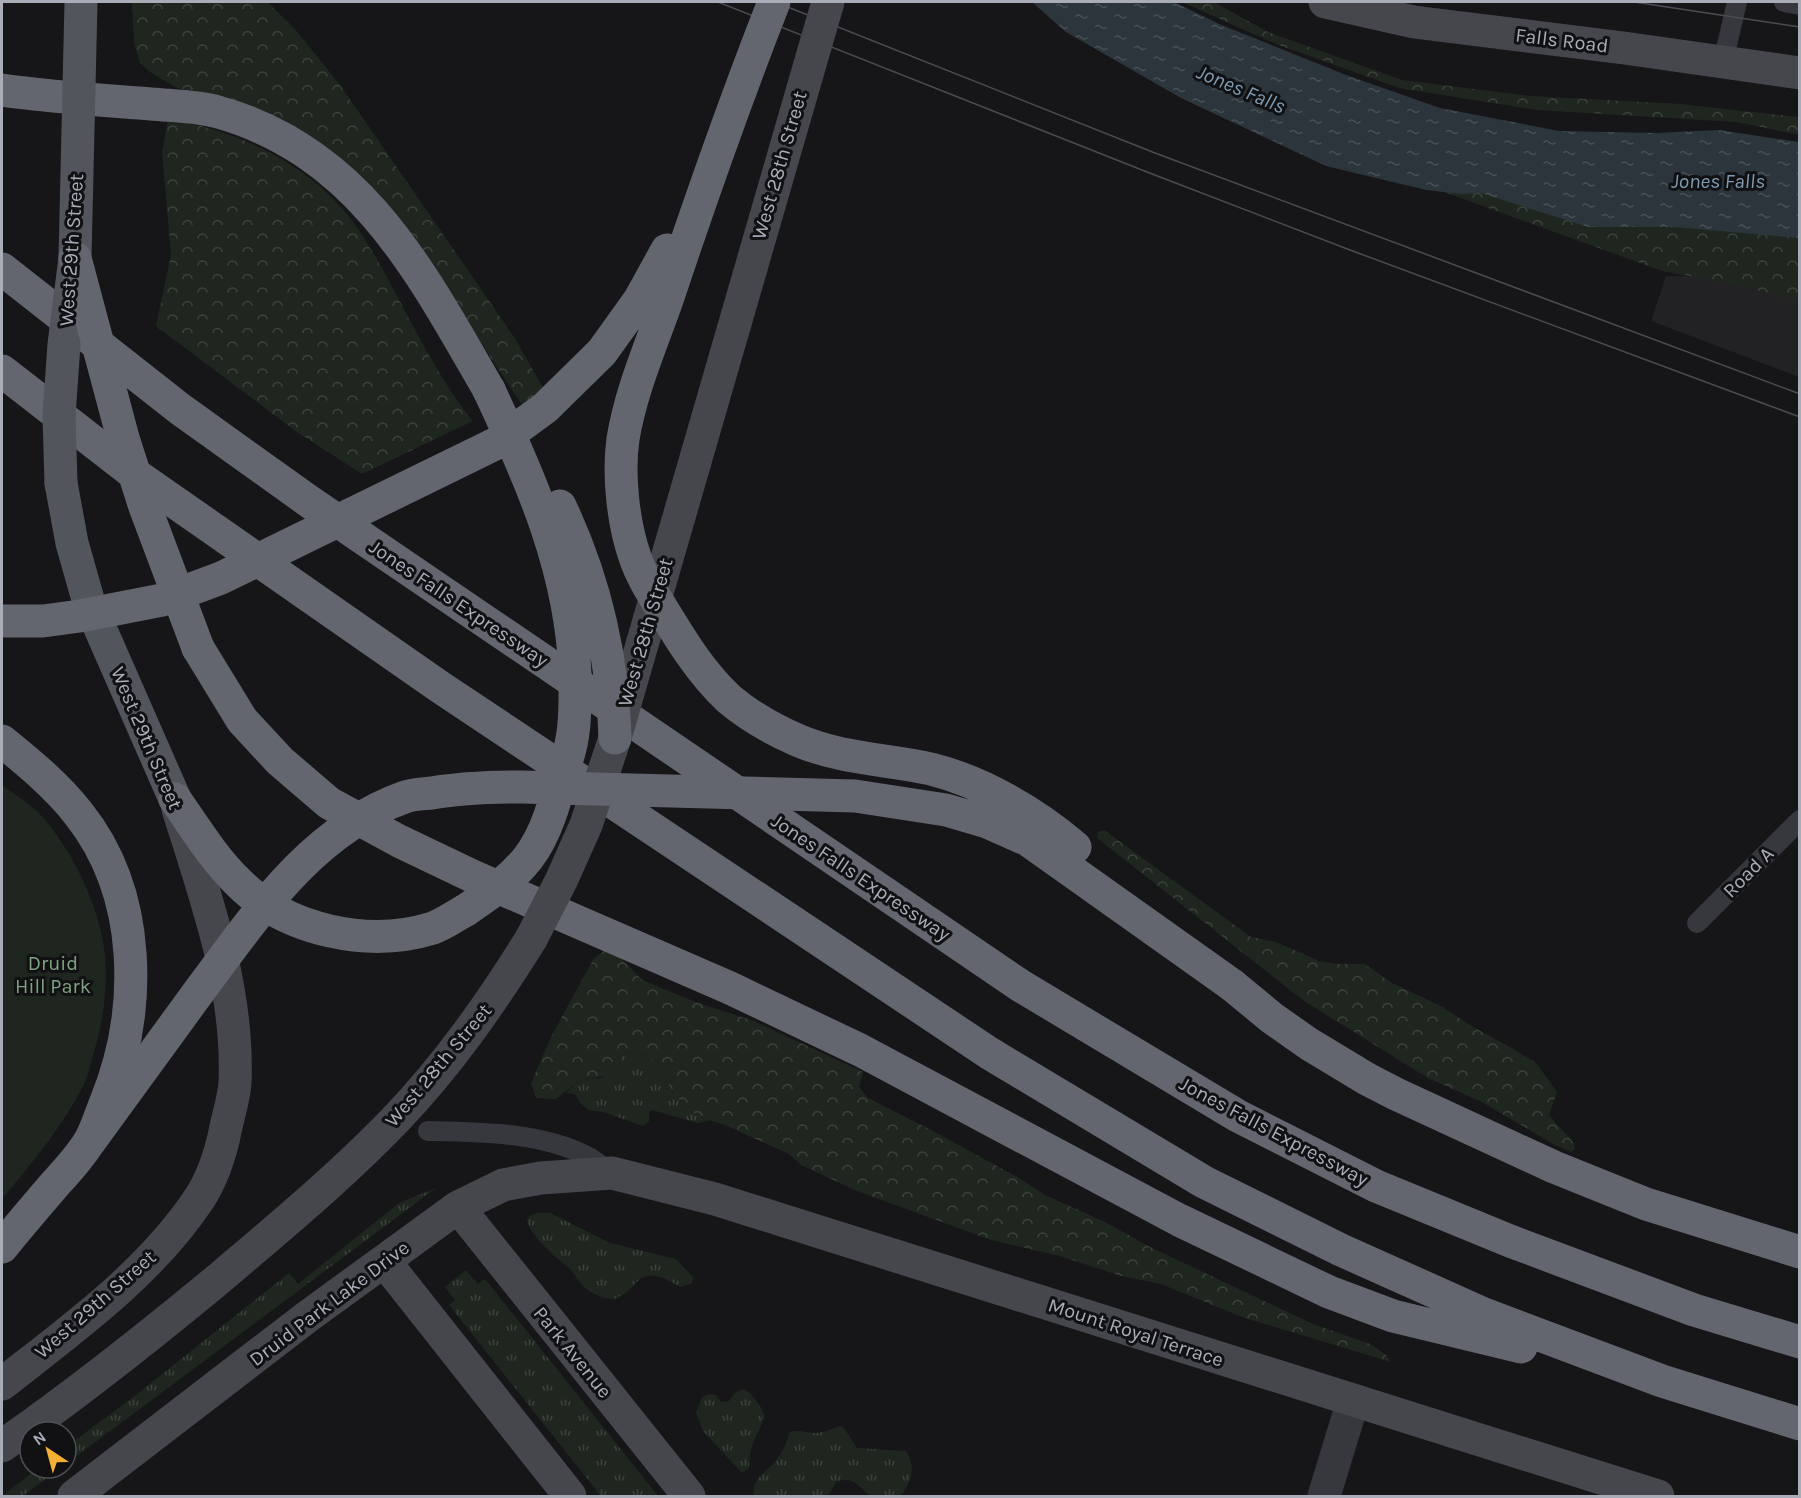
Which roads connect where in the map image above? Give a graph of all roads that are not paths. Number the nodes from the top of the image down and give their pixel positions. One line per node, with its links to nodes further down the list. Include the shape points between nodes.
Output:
1 (81, 2): 12 (main road, West 29th Street, bridge)
2 (774, 2): 11 (highway, bridge)
3 (828, 2): 17 (main road, West 28th Street, bridge)
4 (1325, 2): 8 (main road, Falls Road, via 1414,22)
5 (1737, 2): 8 (lane)
6 (1784, 2): 7 (lane)
7 (1800, 5)
8 (1723, 62): 9 (main road, Falls Road)
9 (1800, 73)
10 (2, 90): 15 (highway, via 217,112 298,147 337,175 374,211 408,255)
11 (723, 133): 16 (highway, bridge, via 675,236 640,299 602,352 545,408 497,443 221,578 162,600 43,621); 22 (highway, bridge, via 634,394 623,440 624,507 644,580 703,670 730,699 759,719 796,740 835,754 930,769 963,779 1008,802 1060,834)
12 (75, 258): 19 (main road, West 29th Street, bridge, via 59,416 61,483 72,543 89,603); 31 (highway, bridge, via 135,477 198,648 243,720 280,761 329,803 470,875 730,988 860,1050 1179,1220 1329,1292 1394,1316)
13 (2, 269): 30 (highway, Jones Falls Expressway, via 180,409 307,500 1021,986 1238,1116 1376,1186 1510,1241 1694,1310)
14 (2, 370): 31 (highway, via 136,475 257,561 989,1053 1204,1182 1341,1250 1484,1314)
15 (489, 390): 17 (highway, bridge, via 526,442 572,530 604,635); 19 (highway, bridge, via 544,516 563,581 574,644 572,739 556,797 529,857 498,889 435,927 399,935 323,929 264,904 239,884)
16 (2, 621)
17 (615, 738): 35 (main road, West 28th Street, bridge, via 586,825 531,939 494,999 396,1120 269,1237 135,1348)
18 (2, 741): 24 (highway, bridge, via 79,813 102,850 124,915 132,984 126,1035 114,1083)
19 (175, 799): 32 (main road, West 29th Street, via 220,948 234,1021 235,1085 220,1155 200,1197 166,1242 125,1283)
20 (1800, 820): 21 (lane, Road A)
21 (1697, 923)
22 (1232, 985): 24 (highway, bridge, via 1028,840 946,810 855,796 467,787 406,796 355,823 311,854 239,938); 28 (highway, via 1309,1044 1407,1099 1554,1167 1646,1204)
23 (428, 1131): 25 (lane, via 479,1132 552,1143 588,1157)
24 (82, 1152): 27 (highway)
25 (612, 1173): 26 (main road, Druid Park Lake Drive, via 503,1185); 33 (main road, Mount Royal Terrace, via 715,1199)
26 (458, 1208): 29 (main road, Druid Park Lake Drive); 38 (main road, Park Avenue)
27 (2, 1247)
28 (1800, 1252)
29 (385, 1262): 36 (main road, Druid Park Lake Drive, via 307,1317); 37 (main road)
30 (1800, 1342)
31 (1662, 1381): 34 (highway)
32 (2, 1384)
33 (1353, 1401): 39 (street); 40 (main road, Mount Royal Terrace)
34 (1800, 1424)
35 (2, 1446)
36 (74, 1497)
37 (570, 1497)
38 (689, 1497)
39 (1324, 1497)
40 (1658, 1497)

